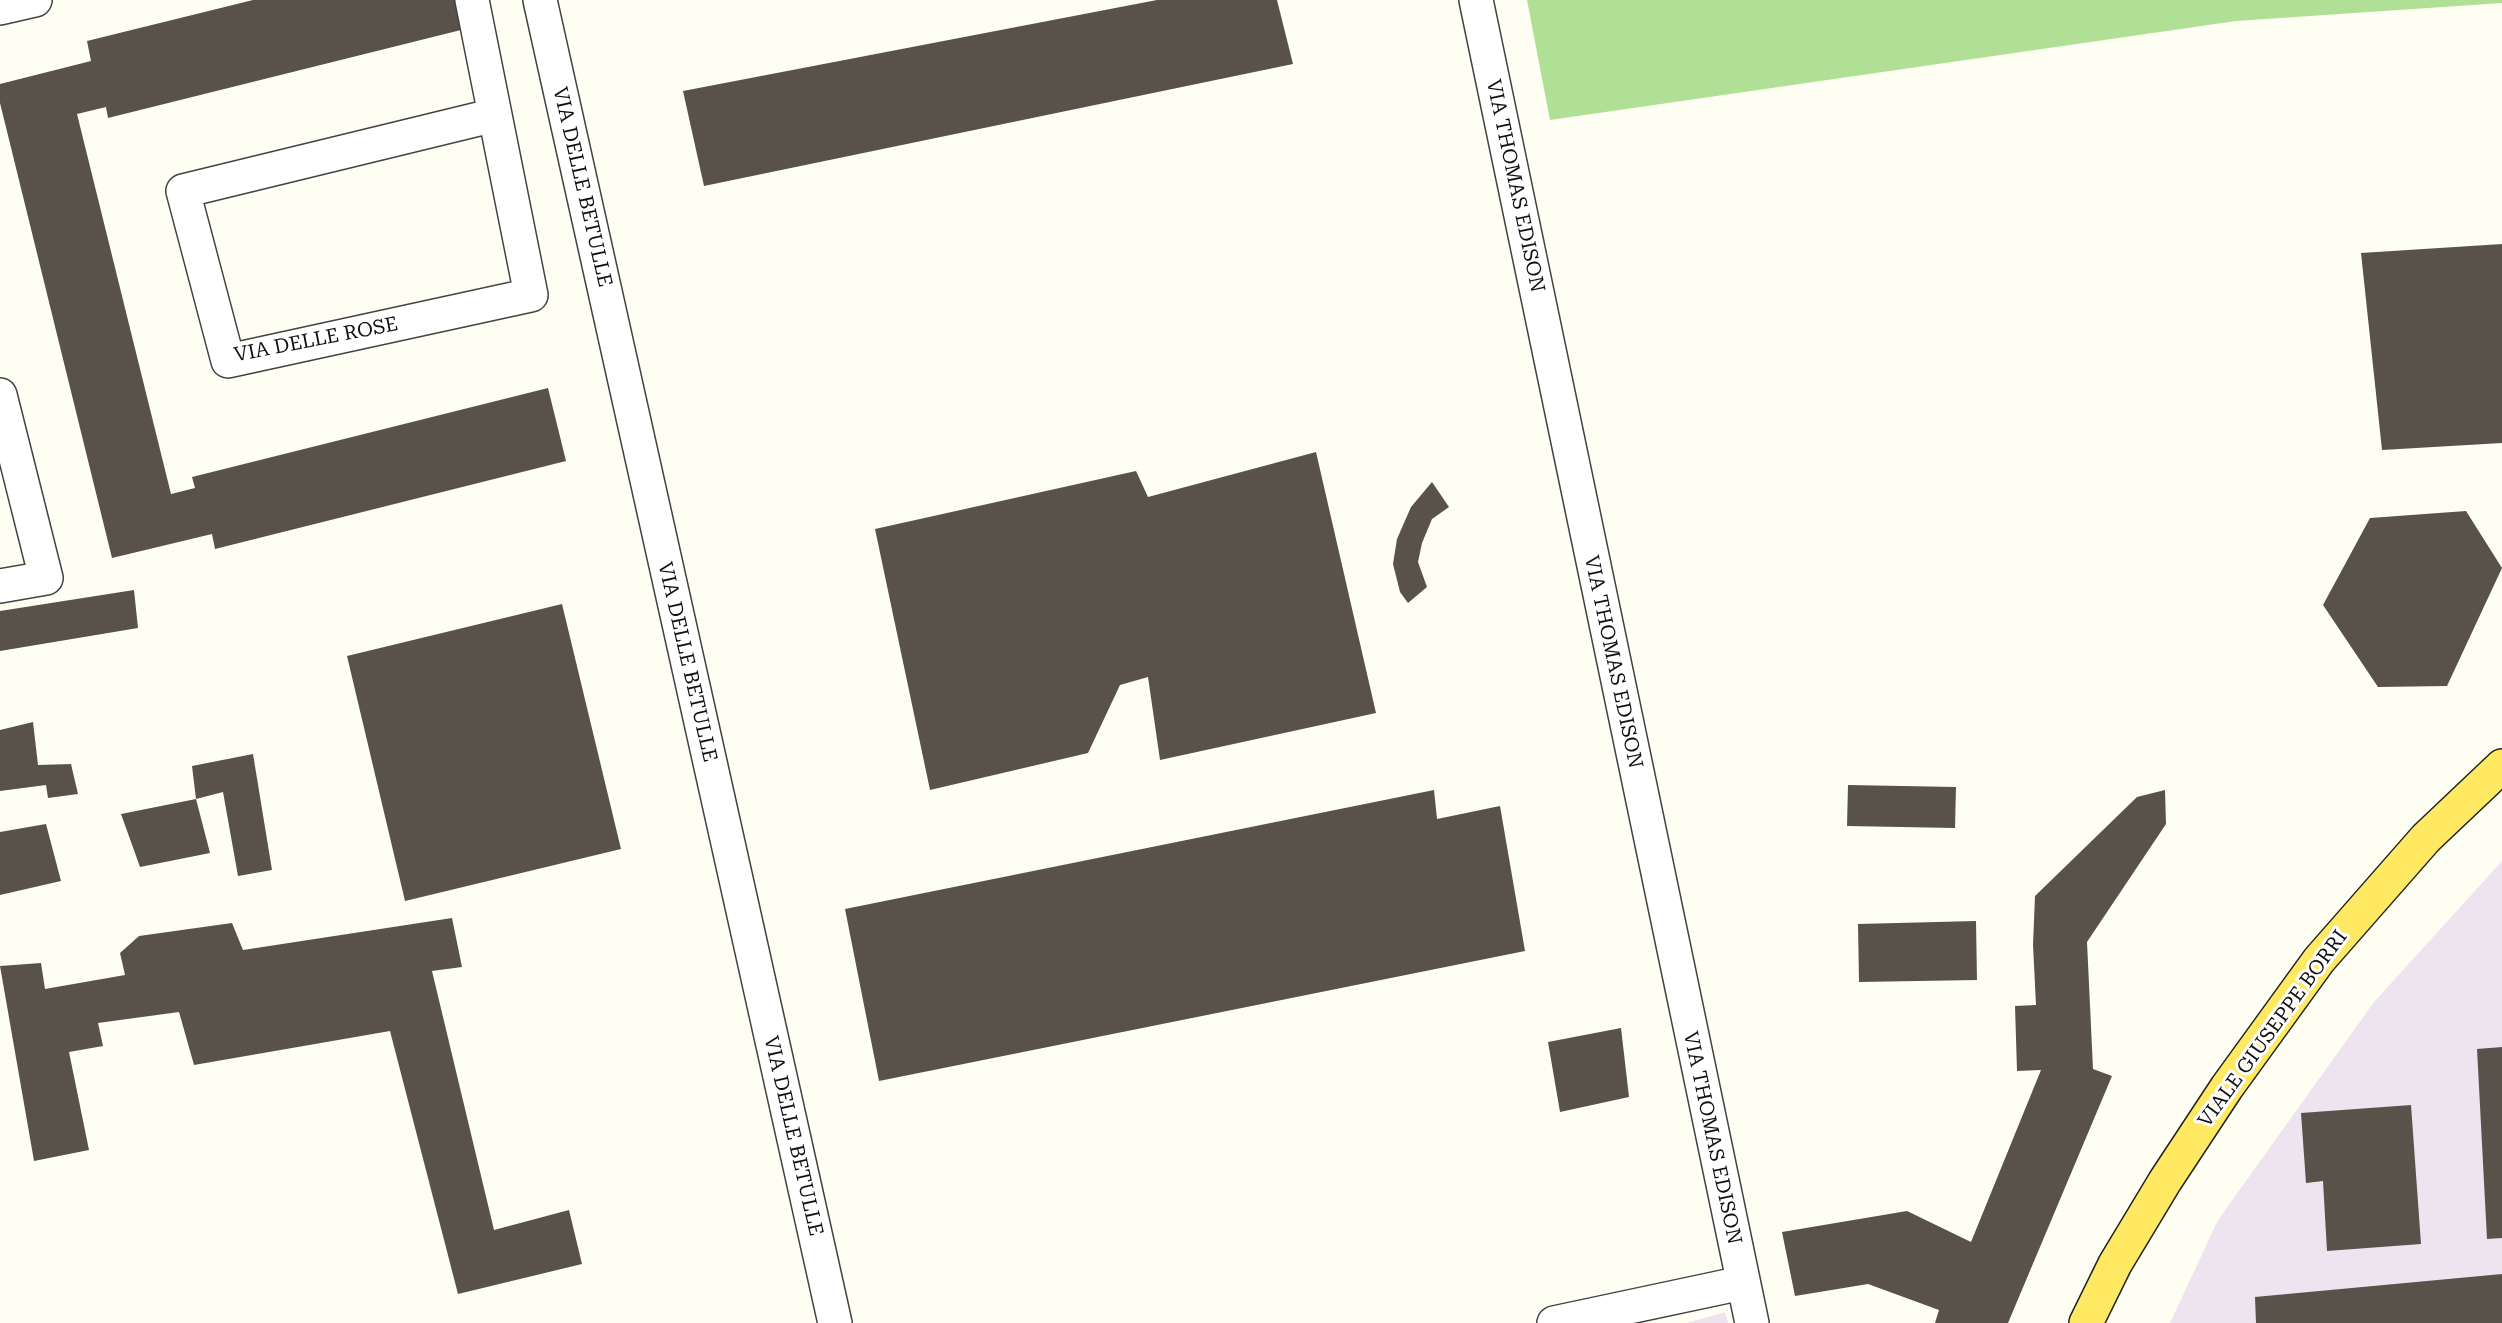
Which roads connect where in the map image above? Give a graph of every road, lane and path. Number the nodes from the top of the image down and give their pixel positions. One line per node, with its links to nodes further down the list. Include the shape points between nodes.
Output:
1 (35, 0): 5 (street)
2 (471, 0): 6 (street, VIA DELLE ROSE)
3 (540, 0): 11 (street, VIA DELLE BETULLE)
4 (1476, 0): 10 (street, VIA THOMAS EDISON)
5 (0, 8)
6 (495, 115): 6 (street, VIA DELLE ROSE, via 183,191 228,361 531,295)
7 (0, 395): 8 (street, via 46,578)
8 (0, 586)
9 (2502, 766): 14 (main road, VIALE GIUSEPPE BORRI, via 2411,854 2313,968 2169,1173 2115,1264)
10 (1742, 1283): 12 (street); 13 (street, VIA THOMAS EDISON)
11 (835, 1323)
12 (1554, 1323)
13 (1752, 1323)
14 (2086, 1323)

